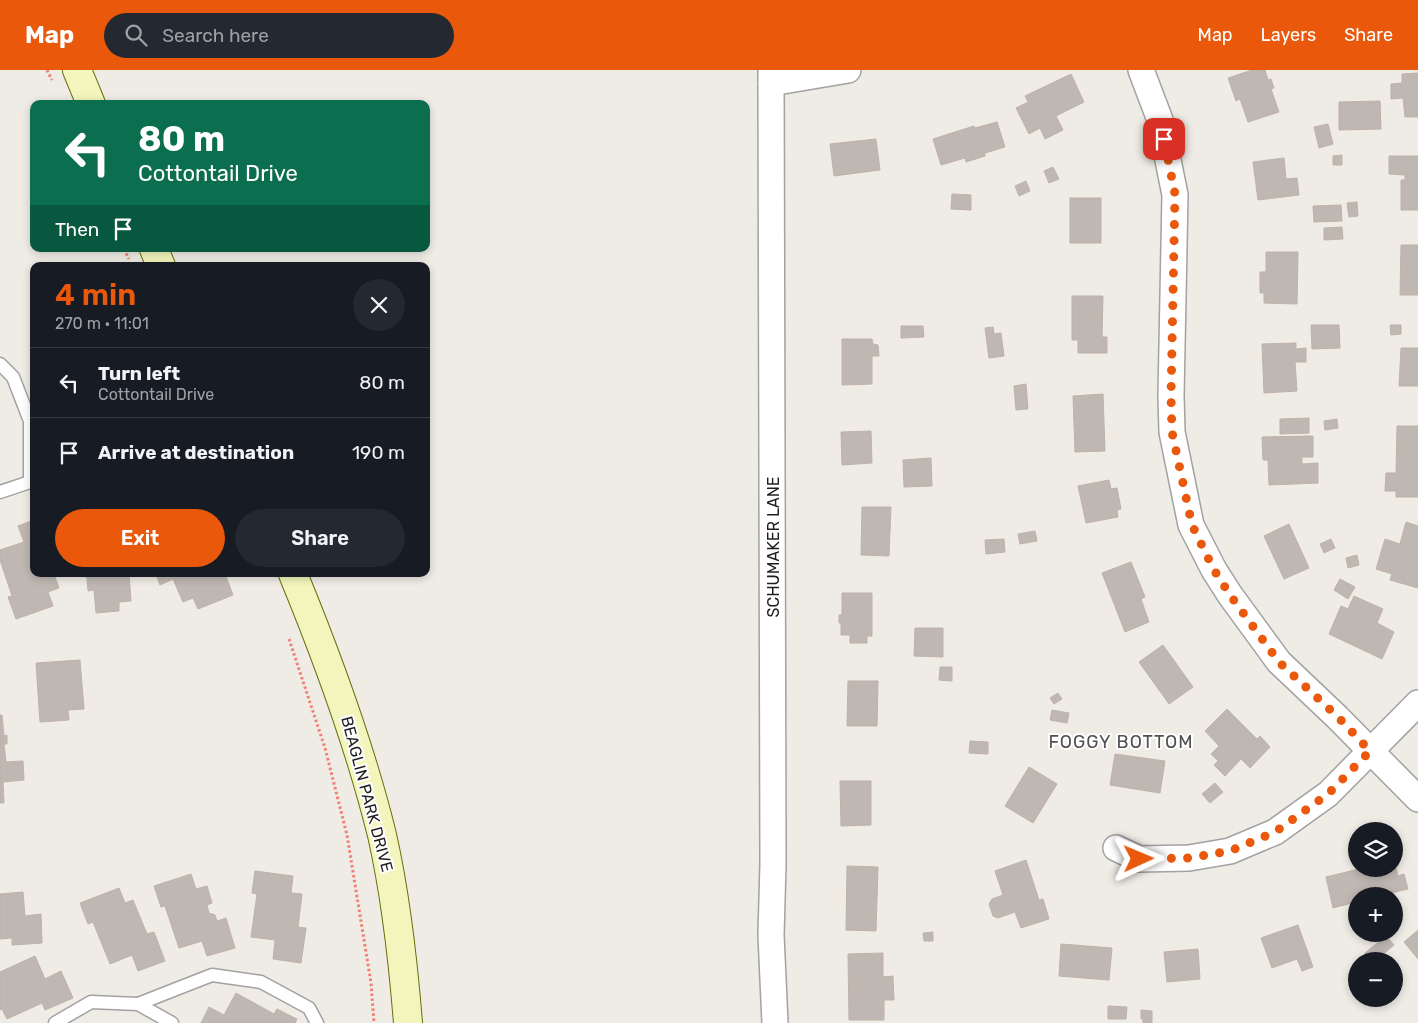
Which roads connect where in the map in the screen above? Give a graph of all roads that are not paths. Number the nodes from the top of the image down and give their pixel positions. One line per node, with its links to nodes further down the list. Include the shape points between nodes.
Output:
1 (77, 70): 5 (main road)
2 (848, 70): 4 (street)
3 (1141, 70): 12 (street, via 1160,120 1175,194 1172,432 1192,525 1214,570 1279,662)
4 (771, 76): 20 (street, SCHUMAKER LANE, via 771,935)
5 (89, 100)
6 (0, 364): 7 (lane, via 12,377)
7 (30, 421)
8 (30, 484): 9 (lane)
9 (0, 492)
10 (294, 577): 19 (main road, BEAGLIN PARK DRIVE, via 357,747 382,836 395,905)
11 (1418, 703): 12 (street)
12 (1370, 751): 13 (street); 14 (street, via 1328,794 1275,832 1230,851 1189,858 1139,859)
13 (1418, 799)
14 (1116, 848)
15 (138, 1004): 16 (lane, via 91,1002); 17 (lane); 18 (lane, via 212,975 261,982 309,1008)
16 (55, 1023)
17 (172, 1023)
18 (317, 1023)
19 (408, 1023)
20 (776, 1023)

